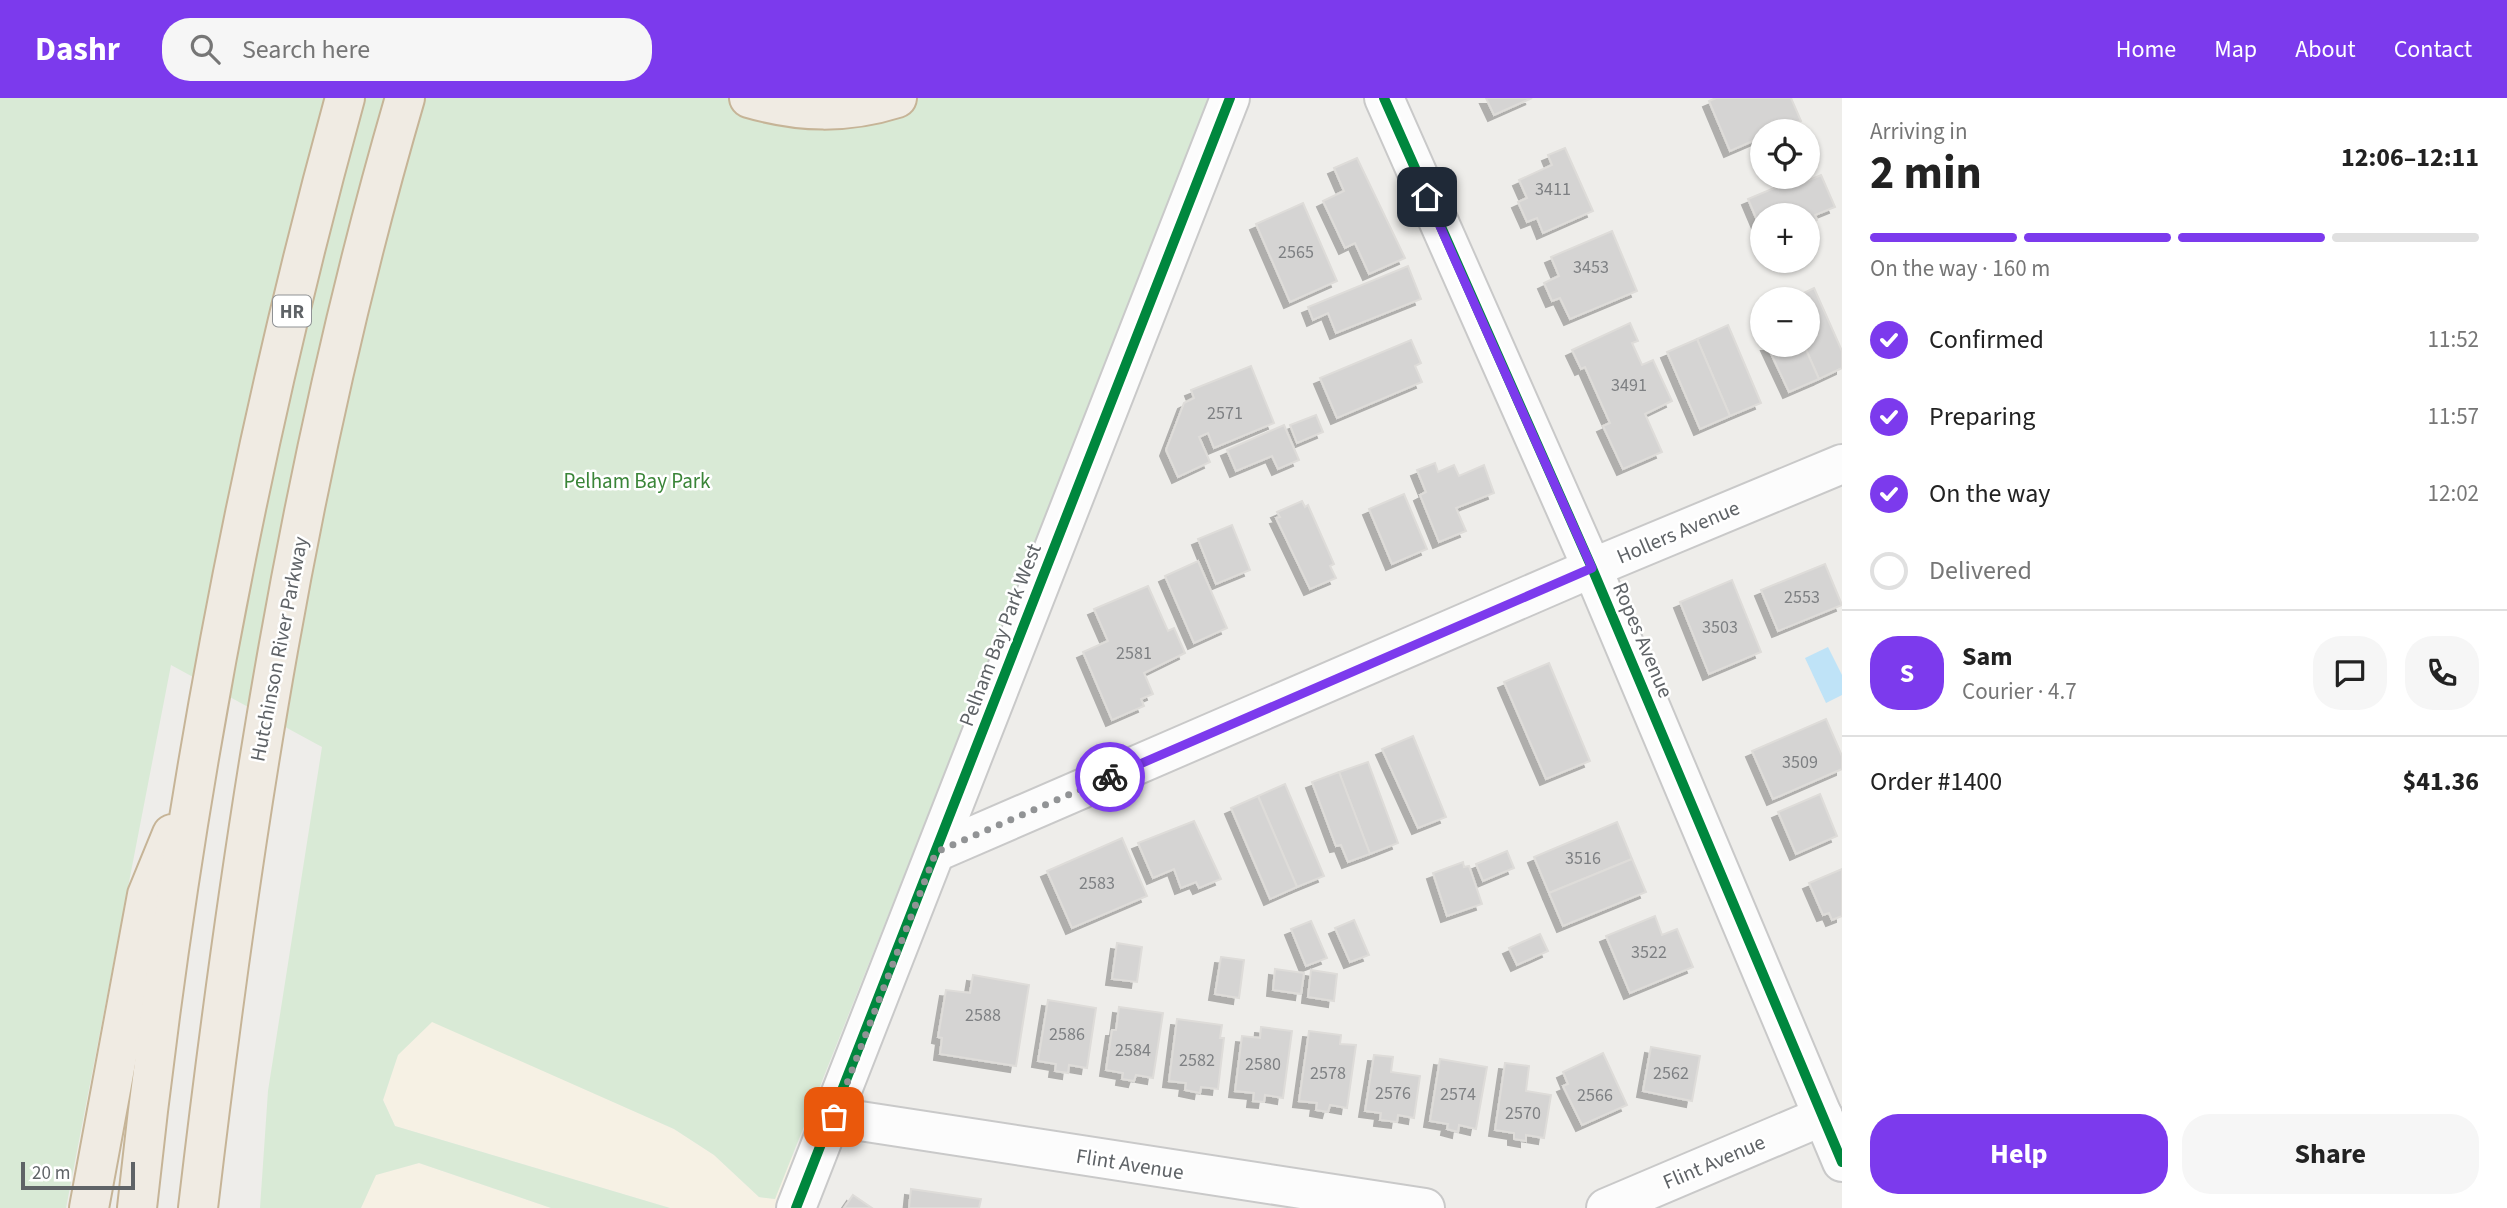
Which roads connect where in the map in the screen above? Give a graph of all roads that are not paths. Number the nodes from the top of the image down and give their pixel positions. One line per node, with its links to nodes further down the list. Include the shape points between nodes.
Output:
1 (345, 98): 9 (highway, HR, via 243,525)
2 (405, 98): 11 (highway, Hutchinson River Parkway, via 352,304 284,614)
3 (749, 98): 4 (highway, via 785,108 839,111)
4 (897, 98)
5 (1230, 98): 10 (street, Pelham Bay Park West)
6 (1384, 98): 8 (street, Ropes Avenue)
7 (1842, 464): 8 (street, Hollers Avenue)
8 (1592, 568): 10 (street, Hollers Avenue); 12 (street, Ropes Avenue)
9 (195, 780): 17 (highway, via 147,895); 18 (highway)
10 (936, 852): 13 (street, Pelham Bay Park West)
11 (218, 1039): 19 (highway, Hutchinson River Parkway); 20 (highway)
12 (1823, 1116): 14 (street, Ropes Avenue); 22 (street, Flint Avenue)
13 (834, 1117): 15 (street, Flint Avenue); 16 (street, Pelham Bay Park West)
14 (1842, 1162)
15 (1238, 1194): 21 (street, Flint Avenue)
16 (801, 1197)
17 (89, 1208)
18 (137, 1208)
19 (198, 1208)
20 (225, 1208)
21 (1425, 1208)
22 (1606, 1208)

